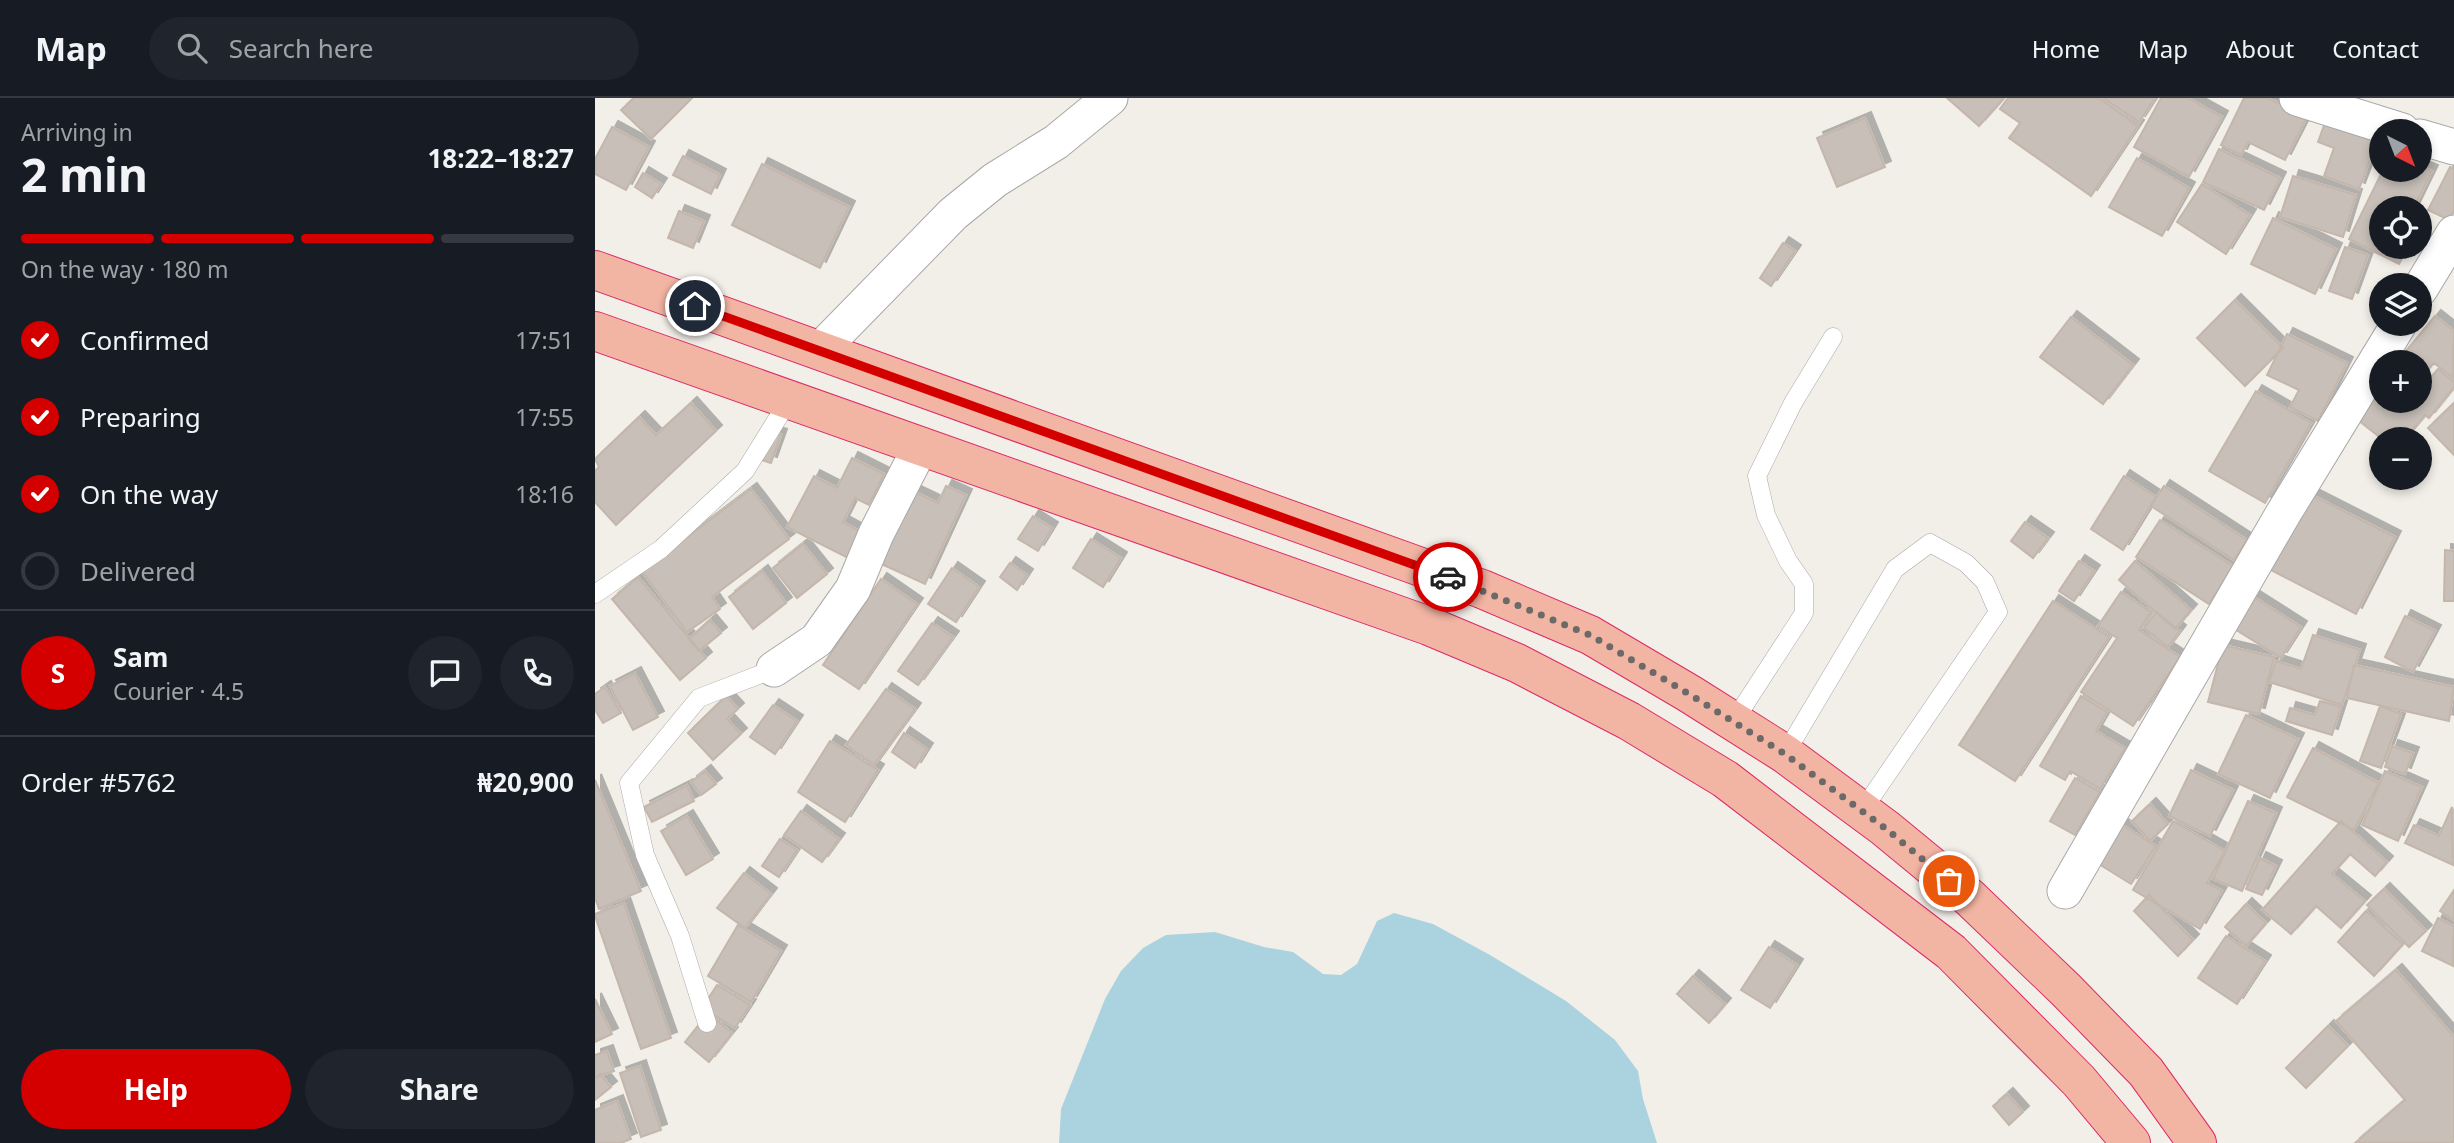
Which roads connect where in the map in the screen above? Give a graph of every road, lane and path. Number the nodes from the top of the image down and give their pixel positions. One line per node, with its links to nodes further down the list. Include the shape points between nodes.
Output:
1 (1110, 98): 13 (street, via 953,214)
2 (2297, 98): 3 (street)
3 (2342, 106): 4 (street)
4 (2373, 119)
5 (2433, 140): 6 (street)
6 (2454, 146)
7 (2454, 233): 9 (street)
8 (595, 270): 13 (highway)
9 (2430, 273)
10 (595, 331): 14 (highway)
11 (2392, 336): 21 (street, via 2283,514)
12 (1833, 337): 18 (lane, via 1757,476 1766,515 1804,584 1804,613)
13 (819, 351): 18 (highway, via 1482,589 1590,635)
14 (789, 400): 15 (highway); 16 (lane, via 745,471 661,549)
15 (921, 446): 17 (street, via 853,589 817,640); 23 (highway, via 1429,626 1517,663 1629,721 1725,779 1951,952 2079,1081)
16 (595, 594)
17 (774, 669): 22 (lane, via 699,698 629,783 645,855 680,936)
18 (1734, 722): 19 (highway)
19 (1785, 754): 20 (highway); 20 (lane, via 1895,569 1930,543 1966,563 1985,582 1998,612)
20 (1863, 811): 24 (highway, via 1970,898 2066,990 2146,1072)
21 (2066, 891)
22 (708, 1023)
23 (2131, 1143)
24 (2197, 1143)

